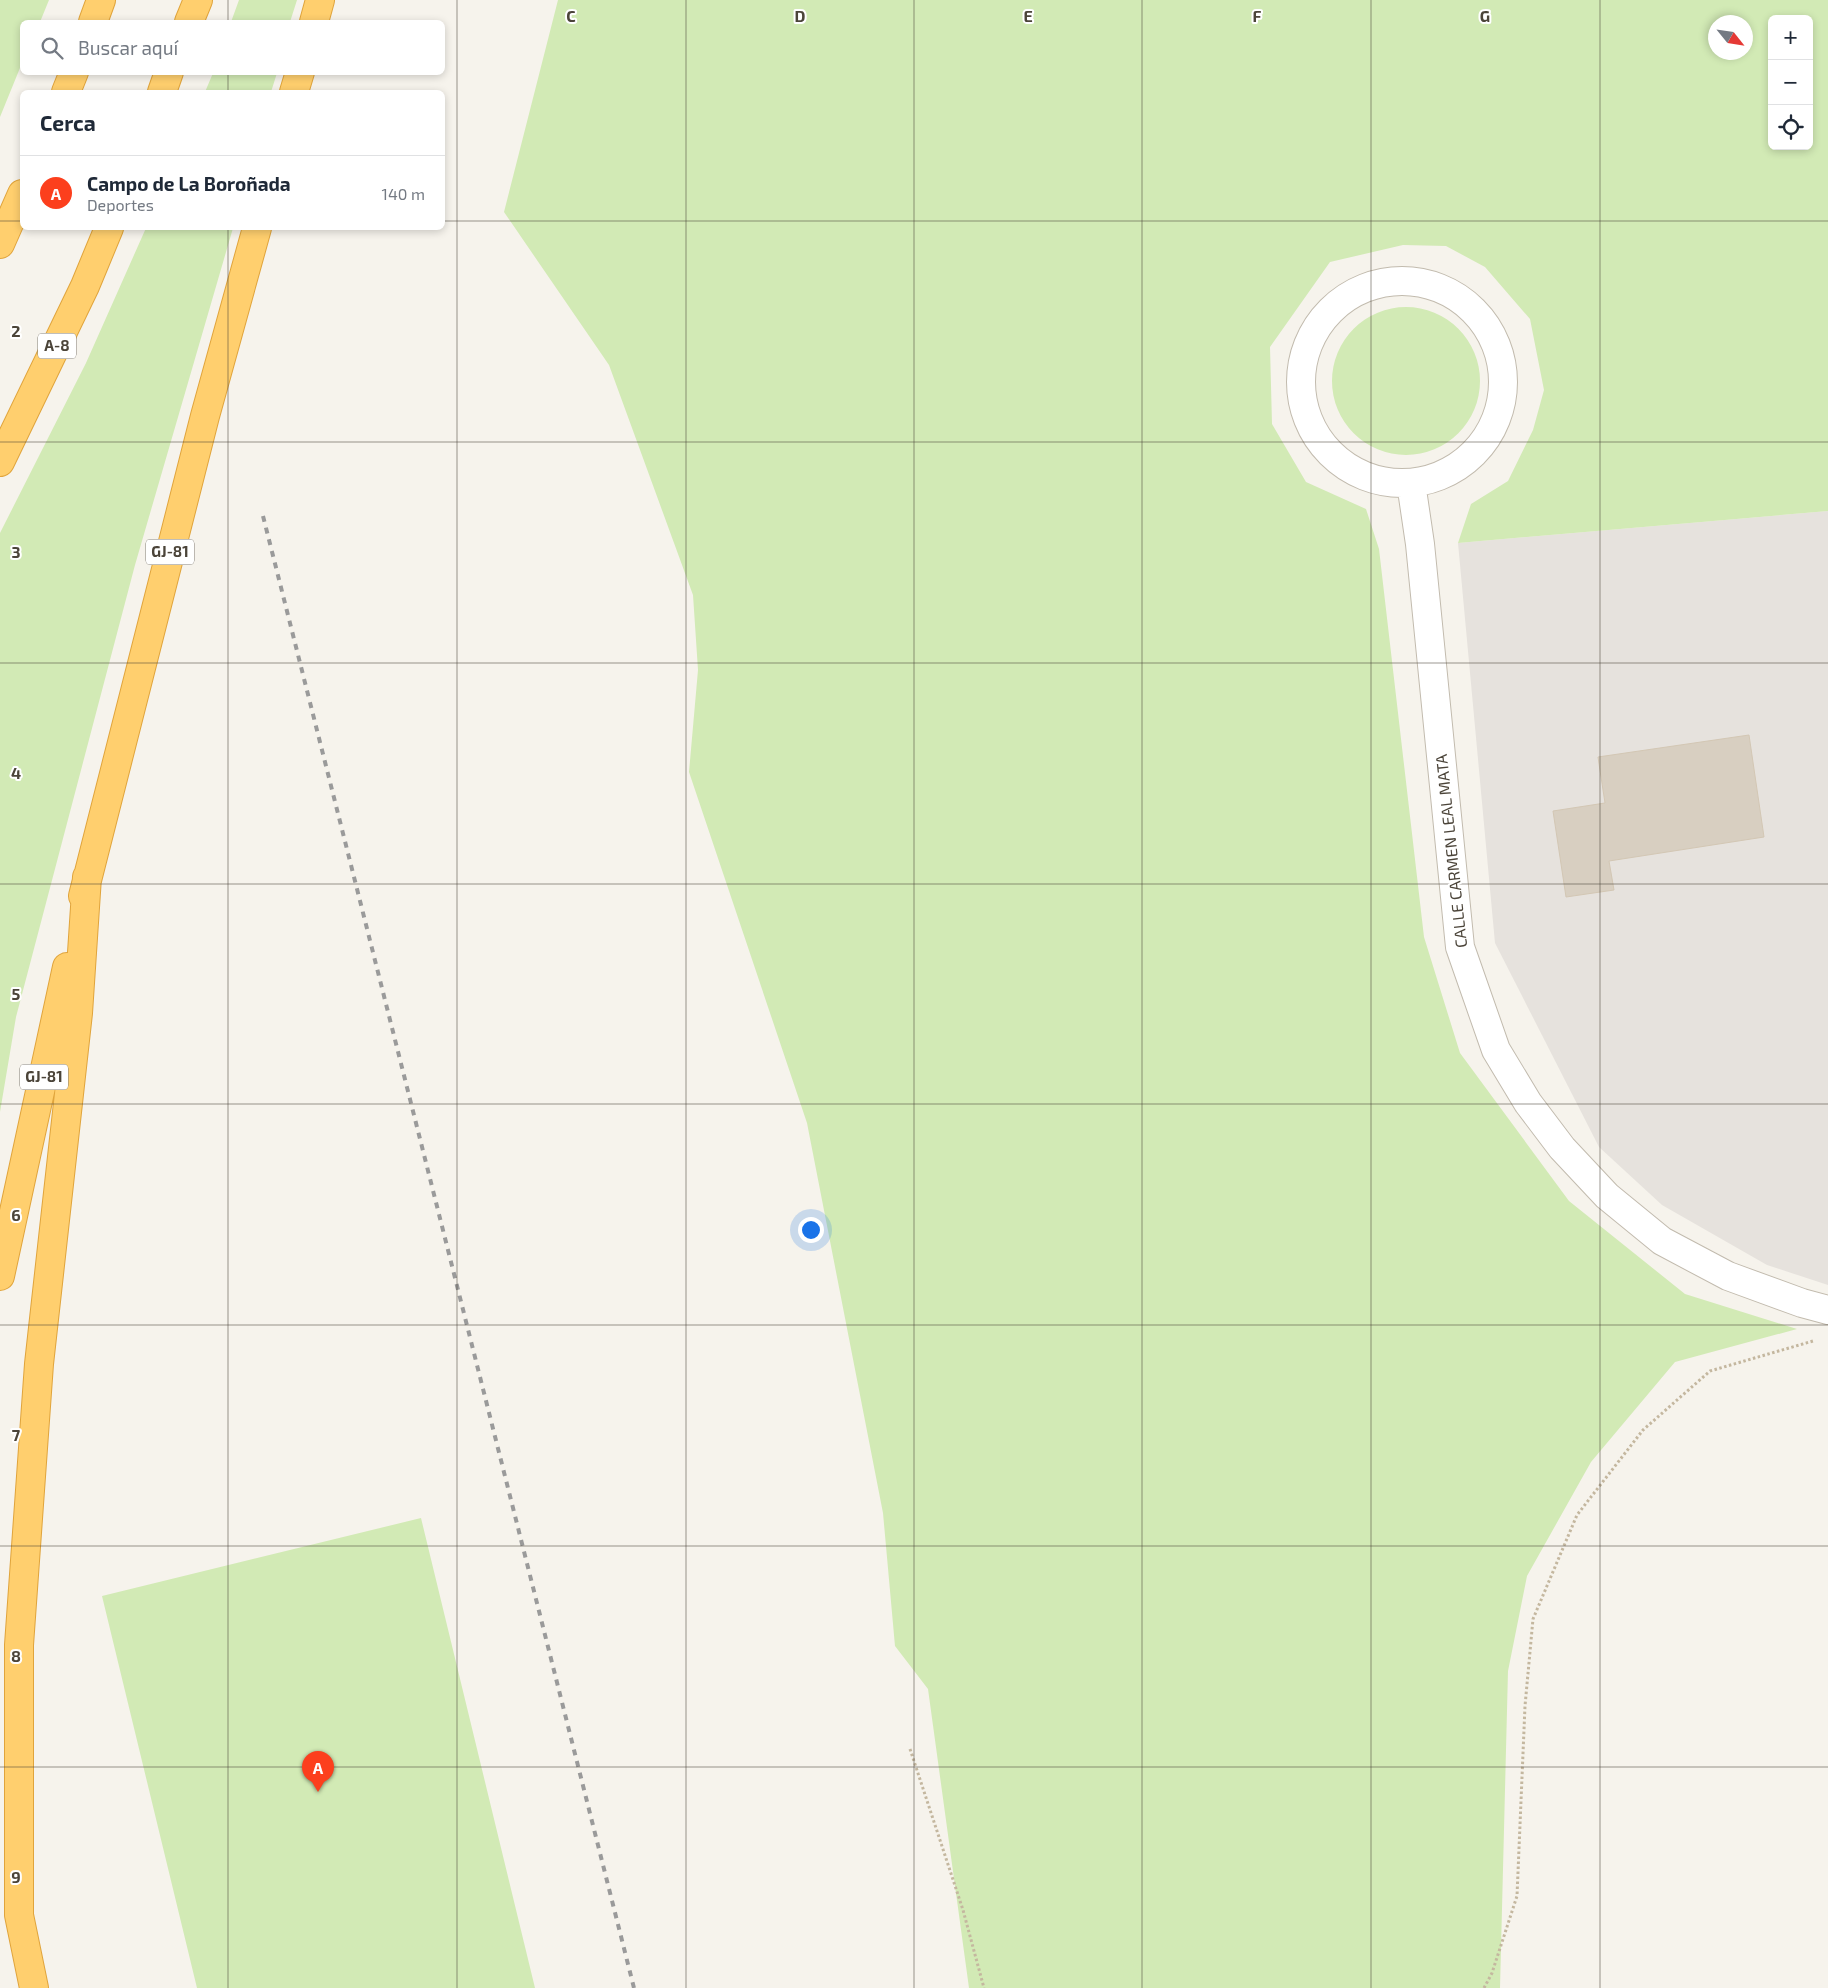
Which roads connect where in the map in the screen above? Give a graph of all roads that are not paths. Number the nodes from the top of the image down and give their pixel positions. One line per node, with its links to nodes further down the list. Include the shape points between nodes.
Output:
1 (101, 0): 4 (highway)
2 (198, 0): 5 (highway)
3 (320, 0): 6 (highway)
4 (94, 20)
5 (190, 20)
6 (315, 20)
7 (73, 75): 10 (highway)
8 (168, 75): 11 (highway)
9 (299, 75): 12 (highway)
10 (67, 90)
11 (163, 90)
12 (295, 90)
13 (20, 199): 16 (highway)
14 (107, 230): 17 (highway, A-8, via 85,286)
15 (256, 230): 19 (highway, GJ-81, via 205,416)
16 (0, 244)
17 (0, 462)
18 (1411, 483): 18 (street, via 1442,474 1470,457 1490,432 1501,401 1502,368 1493,337 1474,311 1448,292 1418,281 1385,281 1352,293 1326,314 1308,344 1300,377 1305,412 1320,442 1345,466 1376,480); 21 (street, CALLE CARMEN LEAL MATA, via 1420,544 1460,947 1496,1050 1528,1103 1562,1148 1607,1196 1662,1241 1728,1276)
19 (87, 877): 20 (highway, GJ-81); 22 (highway, via 78,1013 39,1364 19,1645 19,1915)
20 (0, 1276)
21 (1828, 1310)
22 (34, 1988)

